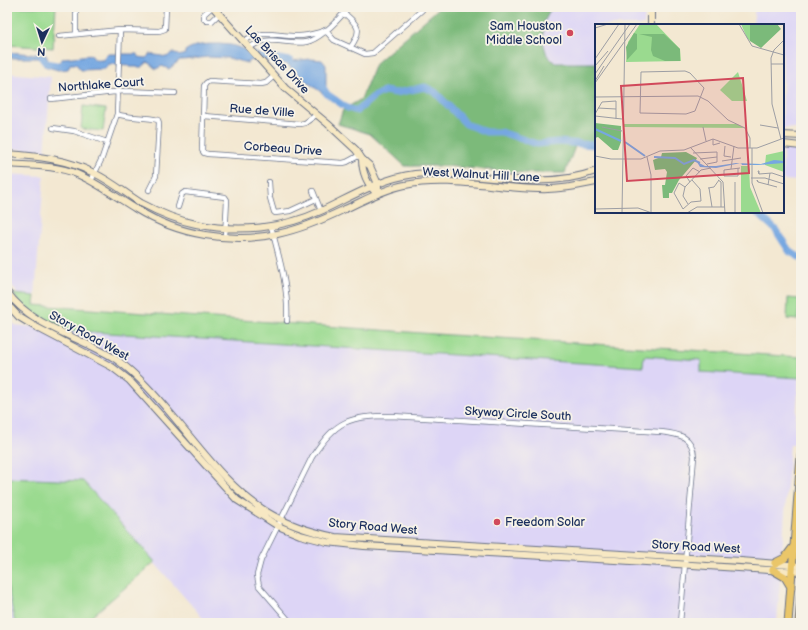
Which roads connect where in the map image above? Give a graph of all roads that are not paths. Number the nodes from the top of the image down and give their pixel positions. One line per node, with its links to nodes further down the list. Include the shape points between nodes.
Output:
1 (76, 7): 12 (street)
2 (166, 7): 10 (street, via 165,29)
3 (212, 7): 8 (street, Las Brisas Drive); 8 (street, via 204,14 204,19 212,21)
4 (349, 7): 7 (street)
5 (424, 7): 16 (street, via 373,53 365,54)
6 (652, 7): 9 (street)
7 (344, 13): 11 (street); 16 (street, via 356,24 358,30)
8 (219, 14): 14 (street, Las Brisas Drive)
9 (651, 24)
10 (120, 30): 12 (street); 18 (street)
11 (325, 30): 14 (street, via 299,36 266,33 251,36); 15 (street, via 317,38 306,42 266,40); 16 (street, via 334,40)
12 (76, 34): 13 (street)
13 (59, 36)
14 (244, 41): 15 (street, Las Brisas Drive)
15 (249, 48): 17 (street, Las Brisas Drive)
16 (350, 48)
17 (274, 76): 22 (street, Las Brisas Drive); 23 (street, via 261,84 206,82)
18 (118, 93): 19 (street, Northlake Court); 20 (street, Northlake Court); 21 (street)
19 (175, 93)
20 (51, 99)
21 (117, 114): 27 (street); 40 (street, via 158,120 156,176)
22 (316, 115): 23 (street, Rue de Ville, via 300,124); 31 (street, Las Brisas Drive)
23 (204, 116): 31 (street, Corbeau Drive, via 204,153 342,163)
24 (53, 128): 27 (street, via 74,131)
25 (784, 135): 26 (street)
26 (801, 136)
27 (107, 142): 34 (street)
28 (784, 144): 29 (street)
29 (801, 146)
30 (7, 154): 34 (street, West Walnut Hill Lane, via 62,160)
31 (361, 157): 38 (street, Las Brisas Drive, via 370,166); 39 (street, via 362,168)
32 (7, 164): 35 (street, West Walnut Hill Lane, via 52,167)
33 (595, 171): 38 (street, West Walnut Hill Lane, via 543,181 436,173 414,174)
34 (96, 173): 35 (street); 47 (street, West Walnut Hill Lane, via 141,203)
35 (92, 180): 45 (street, West Walnut Hill Lane)
36 (269, 182): 43 (street, via 270,198 275,213 290,212)
37 (595, 182): 42 (street, West Walnut Hill Lane, via 538,189 418,182)
38 (378, 184): 39 (street, West Walnut Hill Lane); 42 (street)
39 (370, 187): 42 (street); 46 (street, West Walnut Hill Lane)
40 (149, 190)
41 (313, 191): 43 (street)
42 (377, 194): 50 (street, West Walnut Hill Lane, via 309,226)
43 (316, 199): 46 (street)
44 (178, 207): 49 (street, via 185,192 225,197)
45 (139, 211): 47 (street, via 145,210 163,218); 51 (street, West Walnut Hill Lane, via 180,229)
46 (321, 211): 48 (street, West Walnut Hill Lane)
47 (171, 217): 49 (street, West Walnut Hill Lane, via 195,224)
48 (271, 226): 49 (street, West Walnut Hill Lane); 50 (street)
49 (226, 228): 51 (street)
50 (273, 236): 51 (street, West Walnut Hill Lane); 55 (street, via 287,294)
51 (225, 237)
52 (7, 292): 54 (street, Story Road West)
53 (7, 304): 56 (street, Story Road West, via 19,317)
54 (38, 320): 56 (street); 58 (street, Story Road West, via 116,360 131,372 156,396 238,490 267,513)
55 (287, 321)
56 (34, 326): 59 (street, Story Road West, via 112,366 158,411 237,500)
57 (801, 456): 62 (main road)
58 (281, 519): 59 (street, Skyway Circle South); 60 (street, Story Road West, via 320,534); 65 (street, Skyway Circle South, via 312,457 330,432 345,422 368,416 661,432 684,437 694,450)
59 (278, 526): 63 (street, Story Road West, via 327,542); 73 (street, Skyway Circle South, via 258,568 257,580 264,593)
60 (374, 540): 61 (street, Story Road West); 63 (street)
61 (417, 542): 64 (street); 65 (street, Story Road West)
62 (795, 544): 68 (main road, via 786,558); 69 (main road)
63 (374, 547): 64 (street, Story Road West)
64 (419, 549): 66 (street, Story Road West)
65 (685, 558): 66 (street, Skyway Circle South); 68 (street, Story Road West)
66 (685, 565): 68 (street, Story Road West); 74 (street, Skyway Circle South)
67 (801, 566): 69 (street, Story Road West)
68 (774, 567): 69 (street, Story Road West); 71 (main road)
69 (793, 568): 70 (street, Story Road West); 71 (main road)
70 (801, 572)
71 (791, 587): 75 (main road)
72 (801, 598): 76 (main road)
73 (291, 623)
74 (680, 623)
75 (788, 623)
76 (799, 623)

